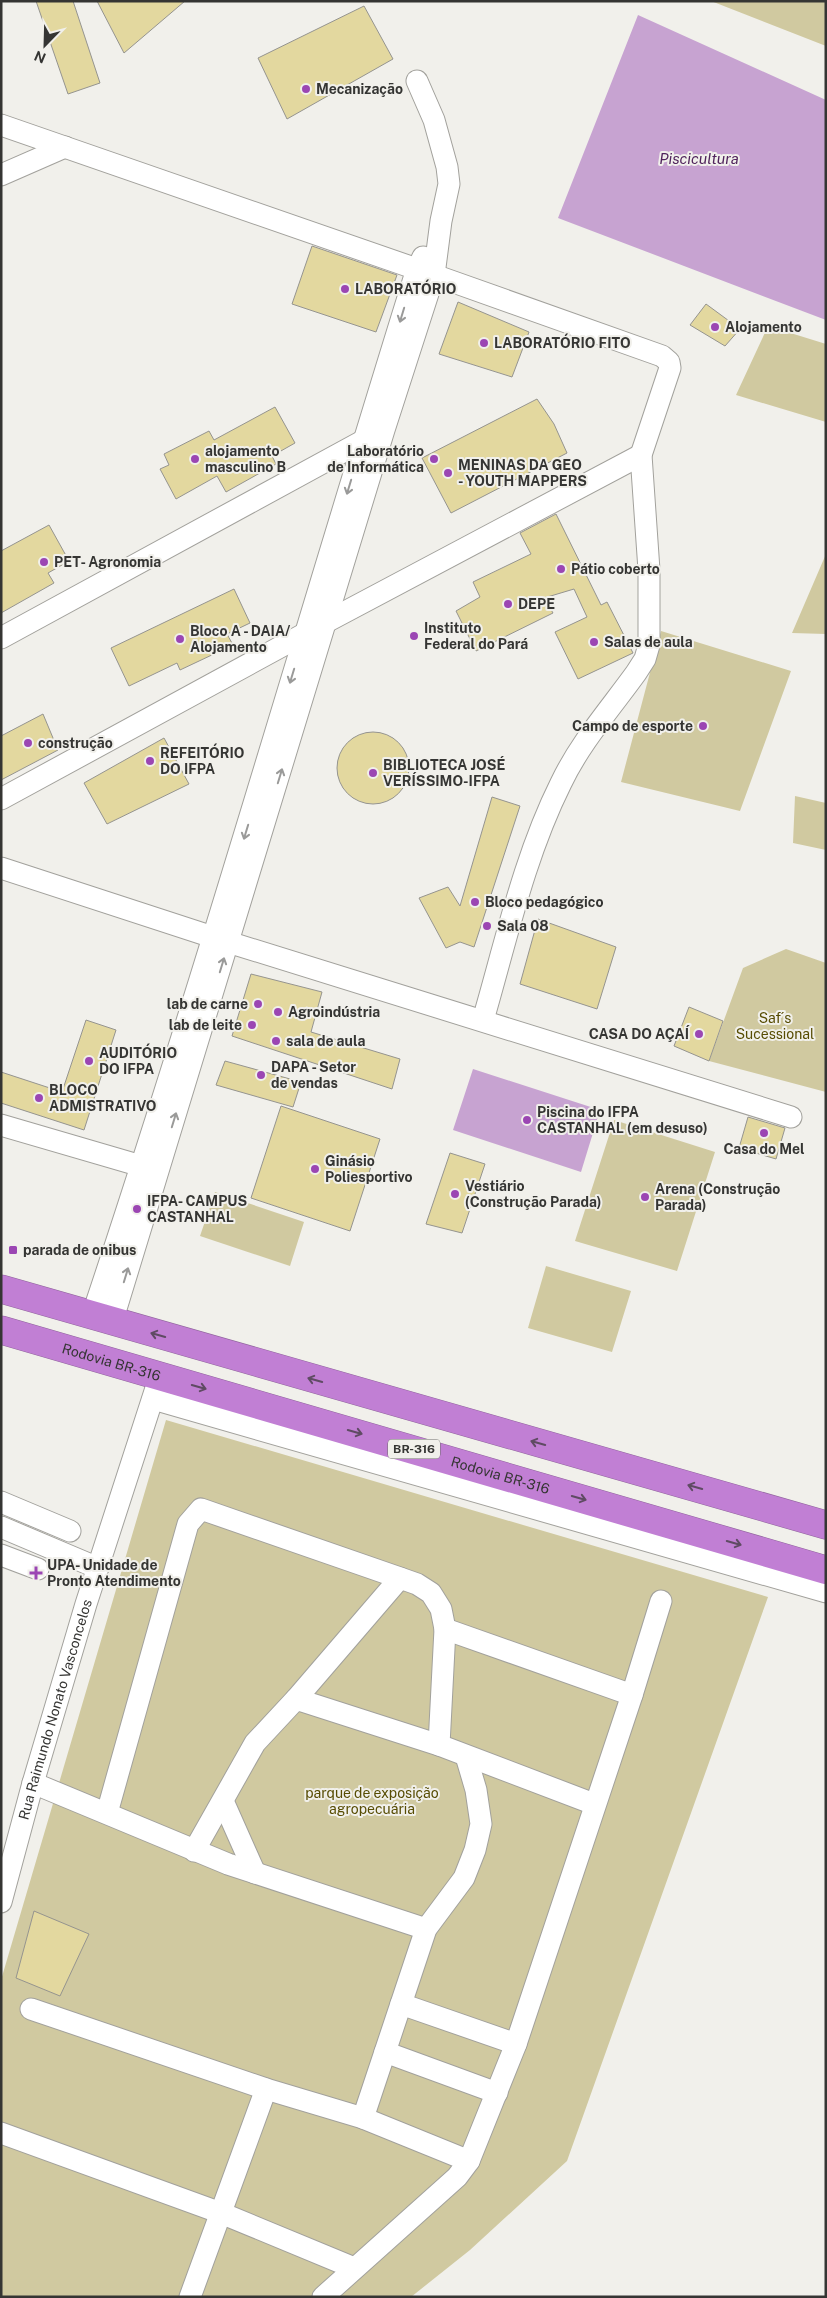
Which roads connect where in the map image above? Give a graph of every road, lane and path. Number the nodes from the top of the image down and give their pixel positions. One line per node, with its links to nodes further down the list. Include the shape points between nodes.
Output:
1 (417, 81): 5 (street, via 434,120 449,184)
2 (1, 125): 3 (street)
3 (65, 147): 4 (street); 5 (street)
4 (1, 175)
5 (426, 272): 6 (street); 7 (street, one-way to 7); 8 (street, via 662,356 670,368)
6 (384, 430): 7 (street); 9 (street)
7 (363, 441): 10 (street, one-way to 10); 11 (street)
8 (640, 455): 9 (street); 15 (street, via 649,570 649,646 636,673 575,756 545,816)
9 (328, 621): 10 (street); 14 (street, one-way to 9)
10 (305, 634): 12 (street); 14 (street, one-way to 14)
11 (1, 638)
12 (1, 799)
13 (1, 868): 14 (street)
14 (221, 939): 15 (street); 18 (street)
15 (483, 1020): 16 (street)
16 (791, 1116)
17 (1, 1125): 18 (street)
18 (150, 1168): 20 (street)
19 (1, 1289): 20 (highway)
20 (102, 1319): 24 (highway, one-way to 20)
21 (1, 1330): 22 (highway, Rodovia BR-316 / BR-316)
22 (156, 1387): 29 (street, Rua Raimundo Nonato Vasconcelos); 30 (highway, Rodovia BR-316 / BR-316, one-way to 30); 32 (street)
23 (1, 1502): 26 (street)
24 (826, 1524)
25 (1, 1527): 29 (street)
26 (70, 1531)
27 (1, 1554): 28 (street)
28 (38, 1568)
29 (98, 1568): 39 (street, Rua Raimundo Nonato Vasconcelos)
30 (826, 1570)
31 (400, 1578): 34 (street, via 431,1593 441,1609); 36 (street); 42 (street, via 201,1509 197,1512 188,1524)
32 (826, 1592)
33 (661, 1601): 35 (street)
34 (444, 1629): 35 (street); 37 (street)
35 (632, 1695): 41 (street)
36 (296, 1699): 37 (street); 40 (street, via 255,1743)
37 (439, 1745): 38 (street)
38 (466, 1756): 41 (street); 46 (street, via 481,1824 475,1850 464,1878)
39 (33, 1782): 42 (street); 45 (street, Rua Raimundo Nonato Vasconcelos)
40 (223, 1801): 43 (street); 44 (street)
41 (594, 1804): 49 (street)
42 (107, 1813): 43 (street)
43 (194, 1851): 44 (street)
44 (255, 1873): 46 (street)
45 (1, 1902)
46 (426, 1929): 47 (street)
47 (401, 2004): 49 (street); 50 (street)
48 (31, 2009): 51 (street)
49 (516, 2044): 52 (street)
50 (385, 2052): 52 (street); 53 (street)
51 (266, 2089): 53 (street); 56 (street)
52 (497, 2093): 55 (street)
53 (363, 2118): 55 (street)
54 (1, 2133): 56 (street)
55 (469, 2161): 57 (street, via 451,2183)
56 (221, 2213): 57 (street); 58 (street)
57 (354, 2268): 59 (street)
58 (190, 2297)
59 (323, 2297)

